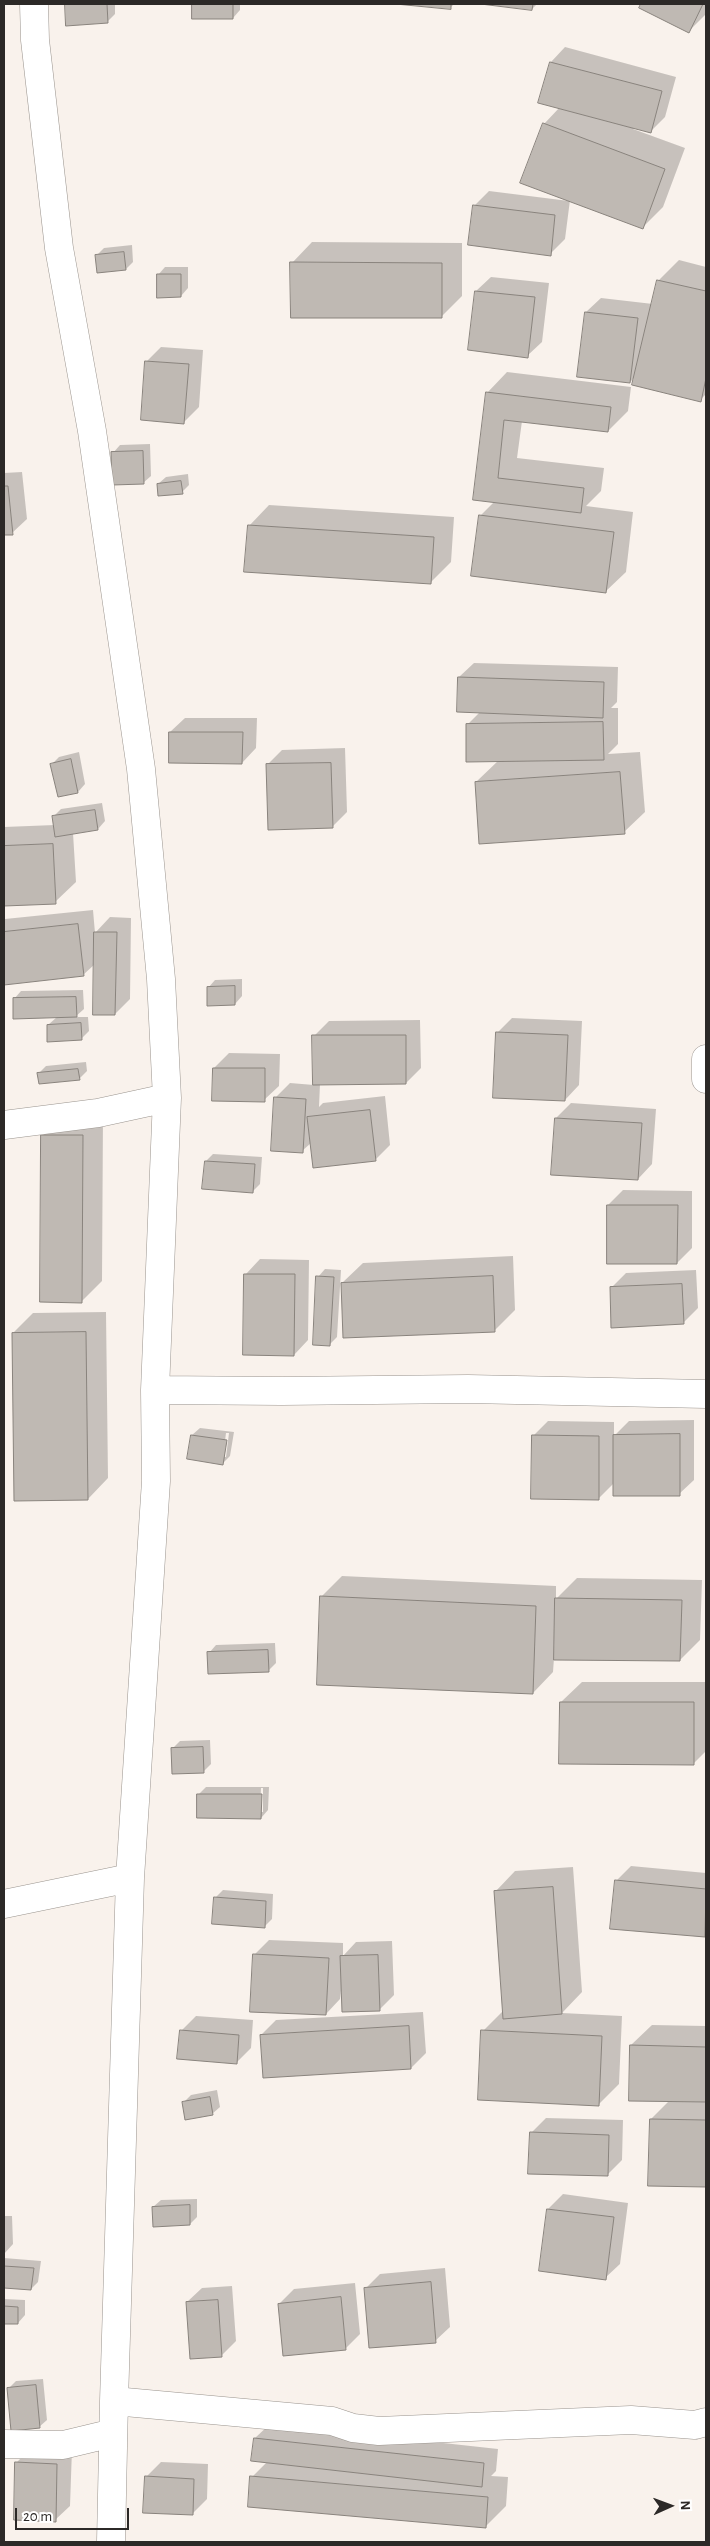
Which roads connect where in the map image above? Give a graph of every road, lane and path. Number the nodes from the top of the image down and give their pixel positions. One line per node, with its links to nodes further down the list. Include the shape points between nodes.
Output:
1 (34, 4): 4 (street, via 35,40 59,248 92,430 141,768 161,979)
2 (706, 1059): 3 (street)
3 (706, 1078)
4 (167, 1098): 5 (street, via 98,1113); 6 (street)
5 (4, 1125)
6 (155, 1390): 7 (street, via 468,1388); 8 (street, via 156,1481)
7 (706, 1394)
8 (130, 1878): 9 (street); 10 (street)
9 (4, 1904)
10 (114, 2401): 11 (street, via 332,2421 379,2431 631,2420 695,2425); 12 (street)
11 (706, 2422)
12 (114, 2433): 13 (street, via 63,2445); 14 (street)
13 (4, 2444)
14 (112, 2542)

